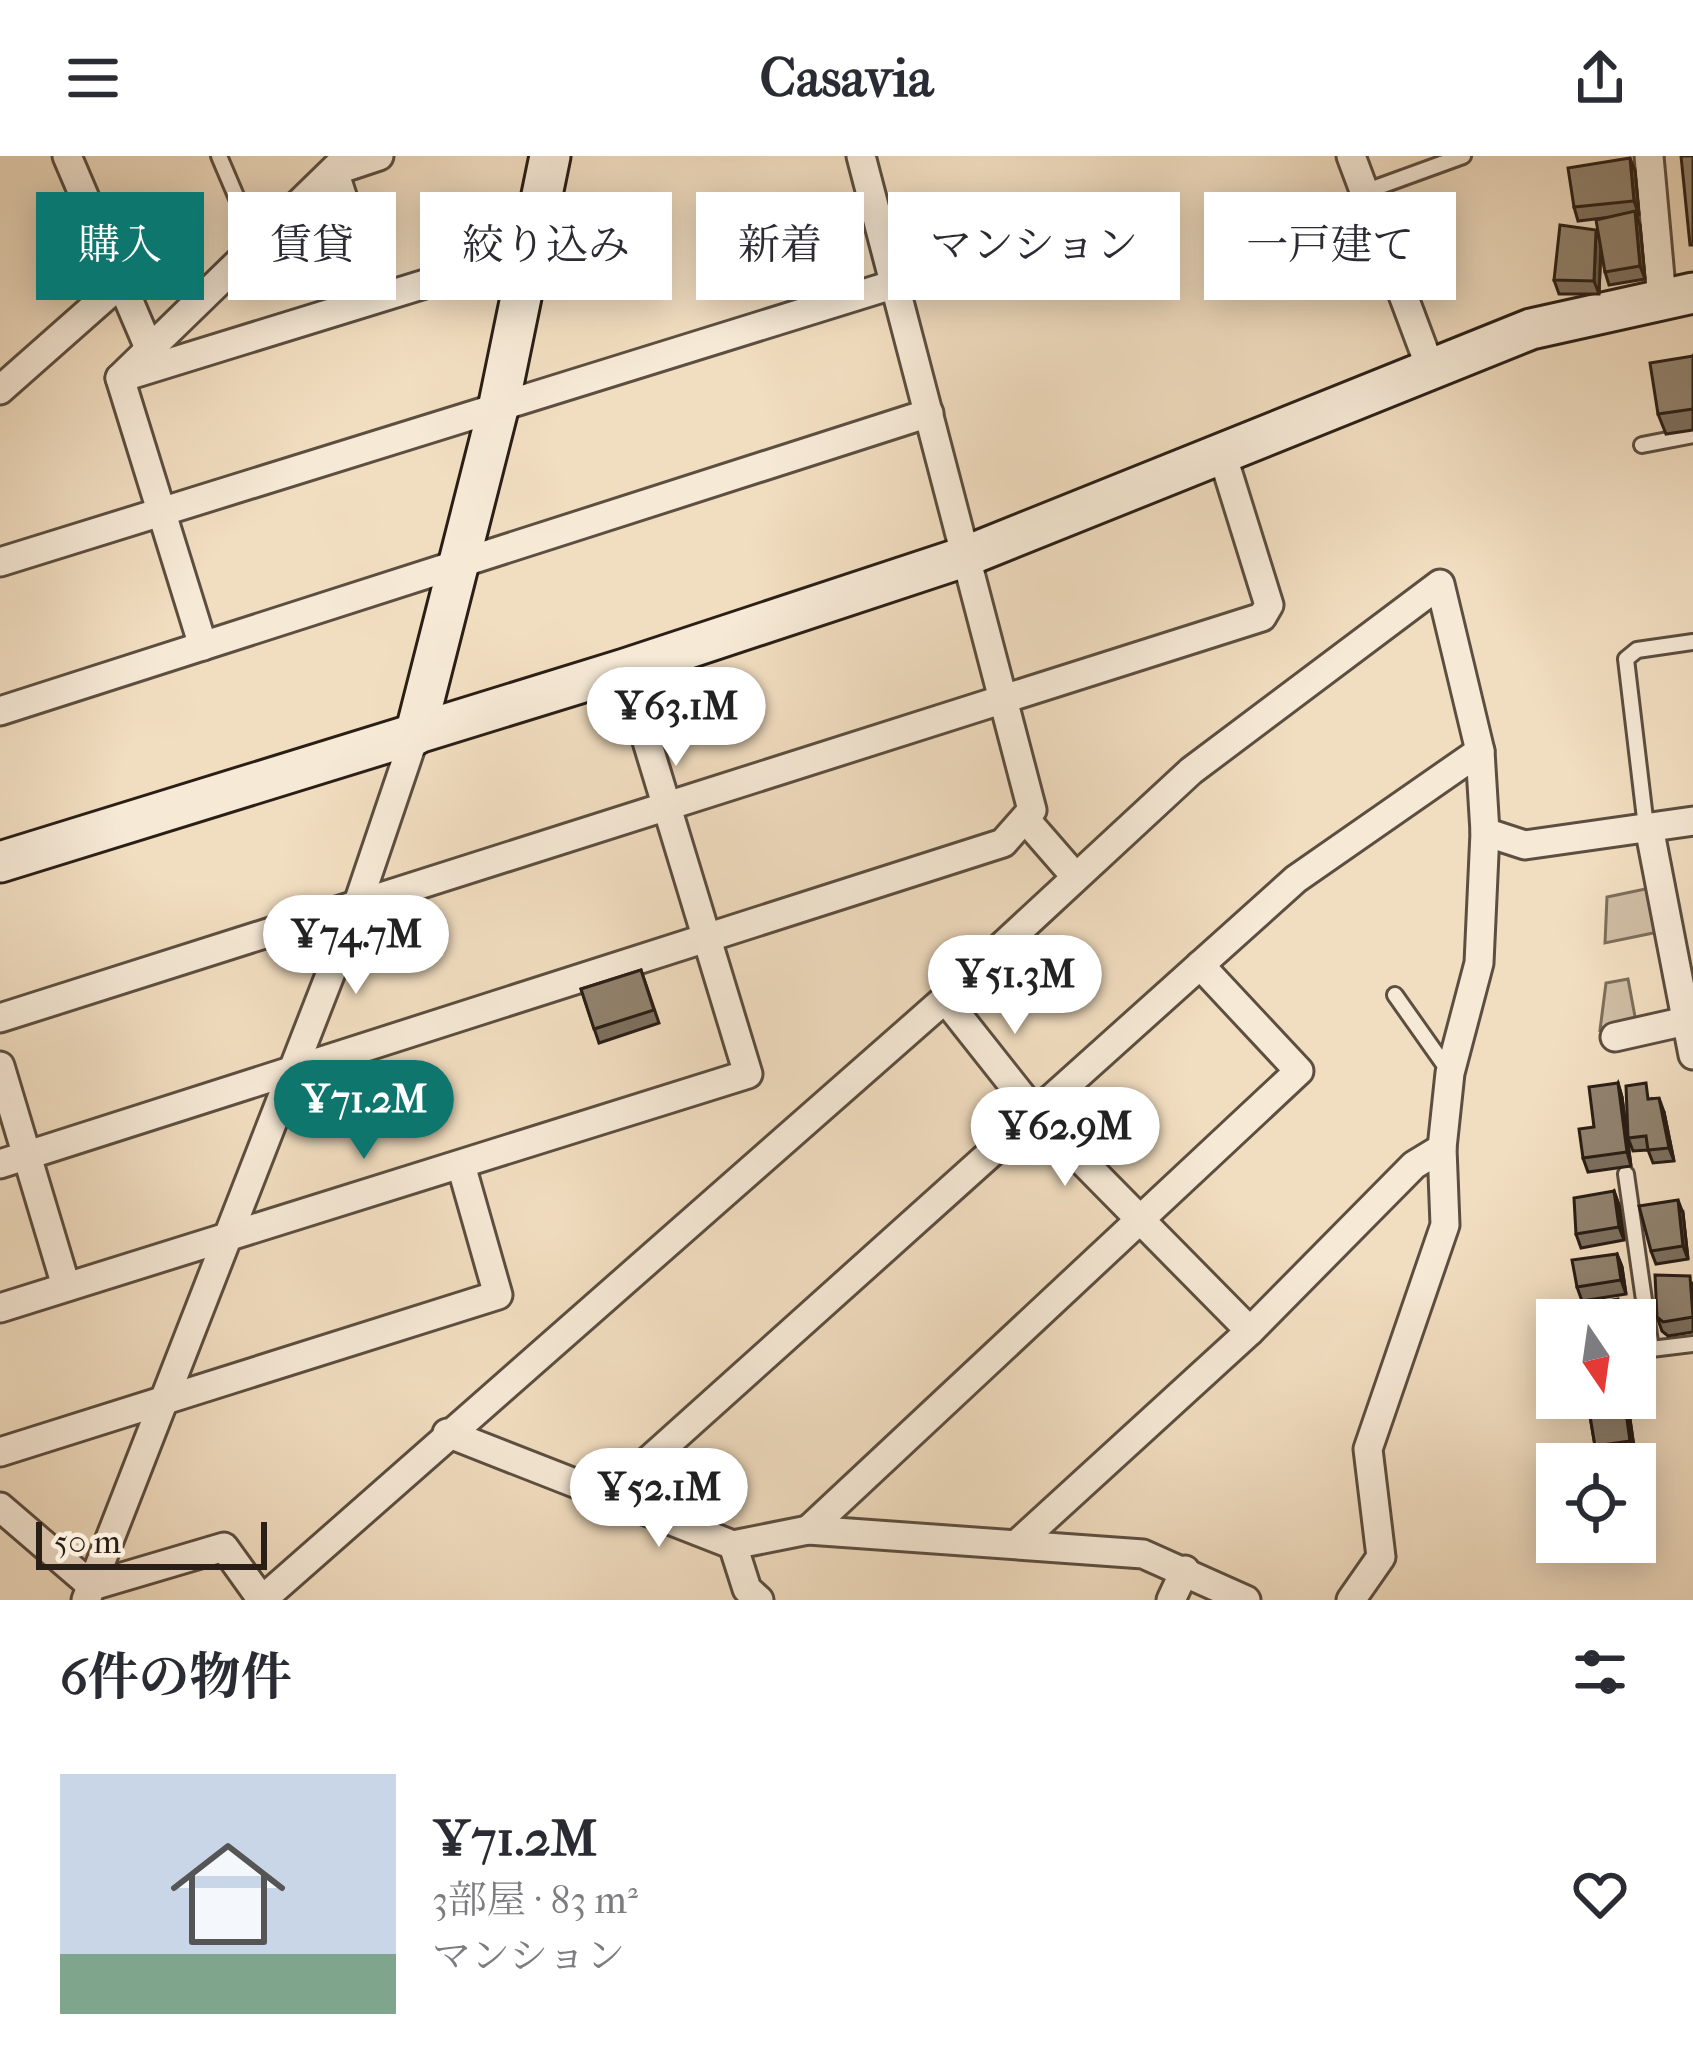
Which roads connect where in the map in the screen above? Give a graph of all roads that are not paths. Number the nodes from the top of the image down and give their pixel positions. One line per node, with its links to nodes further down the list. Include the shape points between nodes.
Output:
1 (67, 156): 10 (street)
2 (219, 156): 11 (lane)
3 (380, 156): 9 (street)
4 (550, 156): 13 (street)
5 (861, 156): 15 (street)
6 (1351, 156): 14 (street)
7 (1463, 156): 14 (lane)
8 (1649, 156): 18 (street)
9 (341, 163): 12 (street)
10 (82, 192)
11 (234, 192)
12 (310, 192)
13 (542, 192)
14 (1364, 192)
15 (888, 258)
16 (228, 270): 25 (street)
17 (888, 286): 29 (street)
18 (1677, 296): 26 (street, via 1531,329)
19 (102, 300): 28 (street)
20 (128, 300): 25 (street)
21 (366, 300): 27 (street)
22 (520, 300): 29 (street)
23 (899, 300): 30 (street)
24 (1405, 300): 26 (street)
25 (149, 348): 27 (street)
26 (1430, 367): 33 (street)
27 (120, 378): 34 (street)
28 (0, 390)
29 (499, 409): 34 (street); 37 (street)
30 (928, 413): 35 (street); 37 (street)
31 (1693, 435): 32 (lane)
32 (1642, 445)
33 (1222, 454): 35 (street); 41 (street, via 1269,605 1262,617)
34 (165, 513): 36 (street); 39 (street)
35 (964, 557): 40 (street); 41 (street)
36 (0, 562)
37 (459, 566): 39 (street); 43 (street)
38 (1693, 642): 48 (lane, via 1637,650 1626,659)
39 (203, 646): 42 (street)
40 (625, 669): 43 (street); 45 (street)
41 (1001, 696): 45 (street); 46 (street, via 1032,810)
42 (0, 711)
43 (415, 735): 50 (street); 52 (street)
44 (1480, 751): 49 (street); 51 (street, via 1440,584 1191,771); 54 (street, via 1296,879)
45 (665, 806): 52 (street); 53 (street)
46 (1028, 820): 51 (street); 53 (street, via 1003,843)
47 (1693, 821): 48 (street)
48 (1647, 827): 49 (street, via 1525,845); 58 (street)
49 (1485, 832): 63 (street, via 1479,963)
50 (0, 862)
51 (1074, 875): 56 (street)
52 (358, 903): 57 (street); 62 (street)
53 (704, 939): 62 (street); 68 (street, via 748,1074)
54 (1199, 965): 64 (street); 70 (street, via 1299,1071)
55 (1395, 995): 63 (lane)
56 (945, 999): 64 (street); 79 (street)
57 (0, 1018)
58 (1686, 1022): 59 (street); 60 (street)
59 (1615, 1037)
60 (1693, 1055)
61 (0, 1066): 66 (street)
62 (295, 1068): 66 (street); 71 (street)
63 (1450, 1073): 65 (street)
64 (1036, 1114): 70 (street); 81 (street)
65 (1442, 1148): 75 (street, via 1414,1165); 92 (street, via 1445,1226 1368,1449 1381,1556)
66 (28, 1154): 67 (street); 72 (street)
67 (0, 1164)
68 (461, 1165): 71 (street); 78 (street, via 498,1295)
69 (1626, 1174): 73 (lane)
70 (1139, 1222): 75 (street); 83 (street)
71 (231, 1237): 72 (street); 78 (street)
72 (66, 1286): 74 (street)
73 (1638, 1299)
74 (0, 1308)
75 (1250, 1331): 84 (street)
76 (1693, 1343): 77 (lane)
77 (1656, 1348)
78 (168, 1400): 80 (street); 87 (street)
79 (447, 1433): 81 (street); 88 (street)
80 (0, 1452)
81 (608, 1497): 85 (street)
82 (0, 1507): 87 (street)
83 (808, 1531): 84 (street); 85 (street)
84 (1018, 1543): 86 (street, via 1142,1554)
85 (733, 1545): 89 (street)
86 (1185, 1570): 90 (street); 91 (street)
87 (89, 1593): 88 (street, via 224,1547)
88 (262, 1600)
89 (759, 1600)
90 (1171, 1600)
91 (1246, 1600)
92 (1351, 1600)

